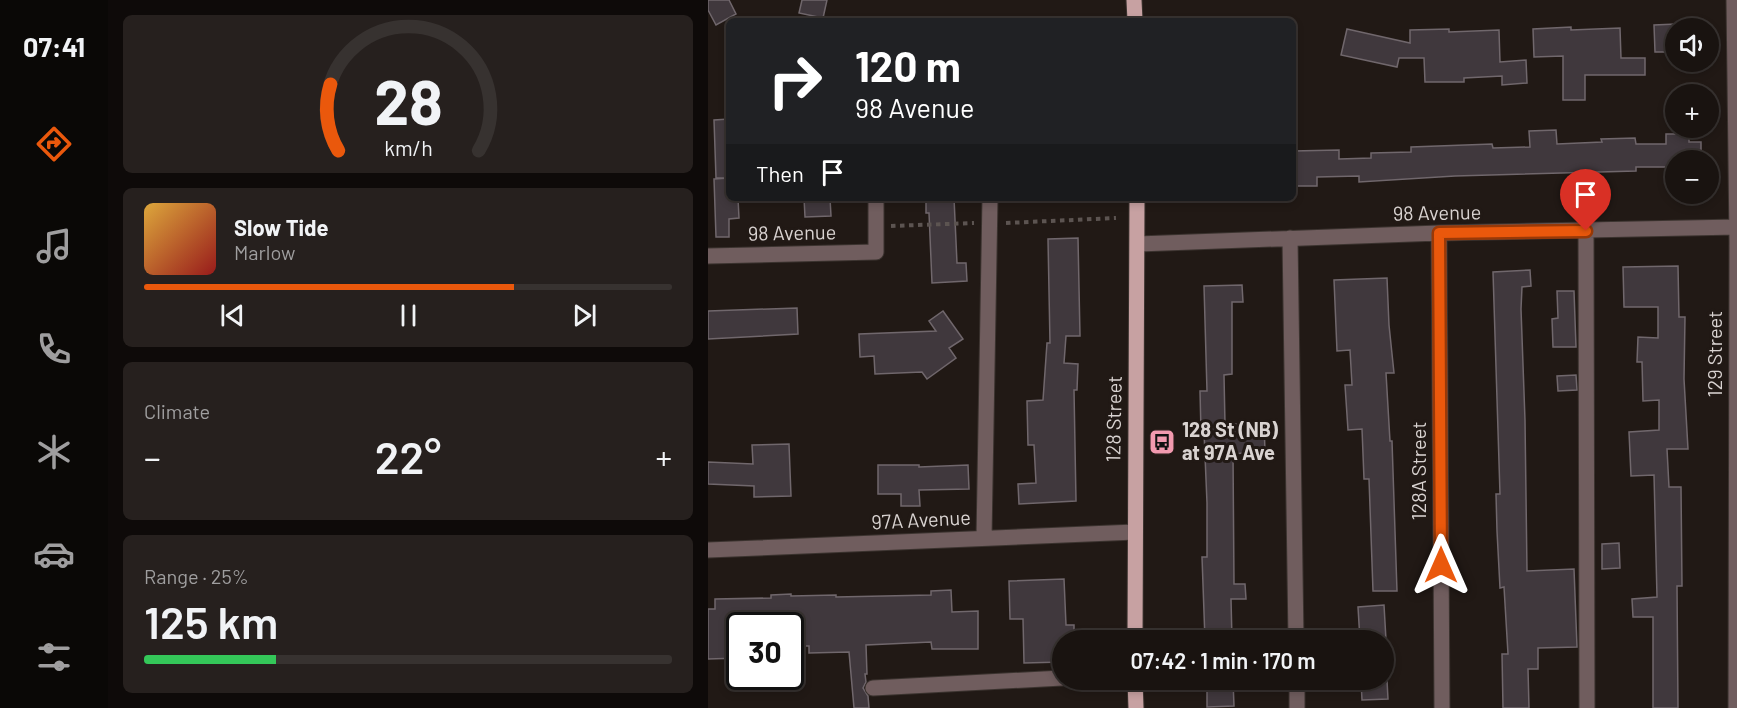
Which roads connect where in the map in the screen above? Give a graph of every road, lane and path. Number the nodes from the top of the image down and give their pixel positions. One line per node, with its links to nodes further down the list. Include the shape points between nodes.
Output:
1 (1134, 0): 3 (main road)
2 (1734, 0): 11 (street, 129 Street)
3 (1135, 18)
4 (876, 201): 16 (street, 98 Avenue, via 876,252)
5 (990, 201): 18 (street)
6 (1137, 201): 15 (main road, 128 Street)
7 (1116, 218): 9 (path)
8 (981, 223): 10 (path)
9 (999, 223)
10 (891, 226)
11 (1737, 227): 12 (street, 98 Avenue); 30 (street, 129 Street)
12 (1586, 231): 13 (street, 98 Avenue); 29 (street)
13 (1439, 233): 14 (street, 98 Avenue); 28 (street, 128A Street)
14 (1290, 238): 15 (street, 98 Avenue); 21 (street)
15 (1138, 244): 17 (main road, 128 Street)
16 (708, 256)
17 (1135, 532): 18 (street, 97A Avenue); 20 (main road, 128 Street)
18 (984, 538): 19 (street, 97A Avenue)
19 (708, 550)
20 (1135, 630)
21 (1296, 630)
22 (1052, 679): 23 (street)
23 (873, 688)
24 (1135, 690): 26 (main road)
25 (1297, 690): 27 (street)
26 (1136, 708)
27 (1297, 708)
28 (1442, 708)
29 (1587, 708)
30 (1736, 708)

